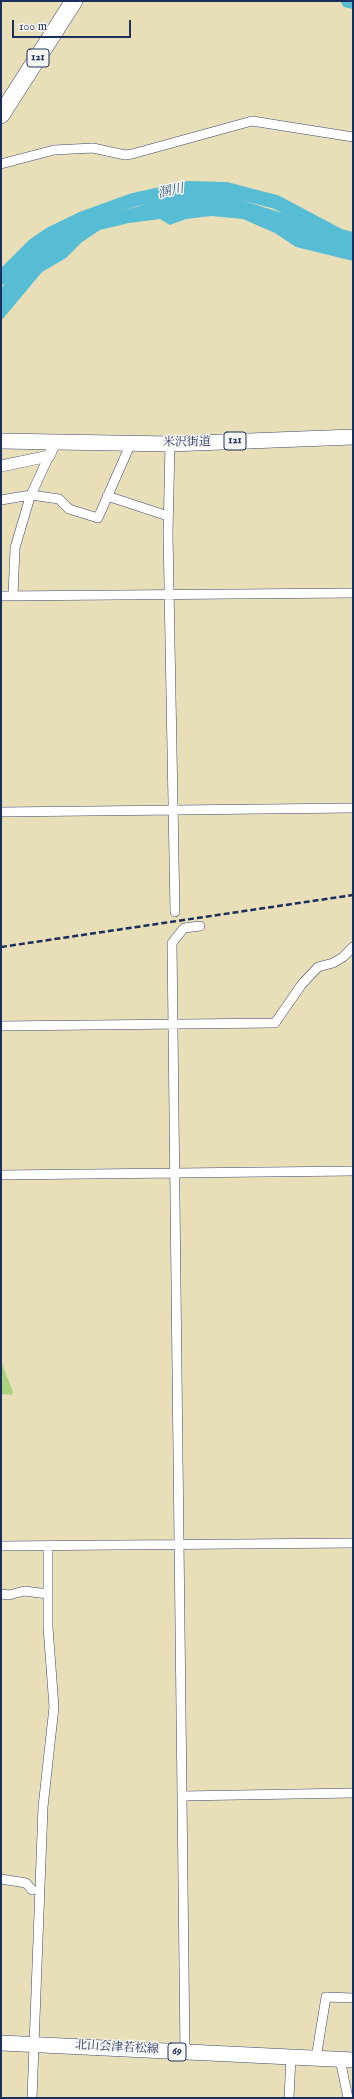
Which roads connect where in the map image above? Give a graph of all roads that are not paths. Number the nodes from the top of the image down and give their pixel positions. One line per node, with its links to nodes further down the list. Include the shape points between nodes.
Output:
1 (65, 1): 3 (highway, 121)
2 (74, 1): 4 (highway, 121)
3 (1, 104)
4 (1, 115)
5 (353, 137): 6 (street, via 252,121 132,154 125,155 93,148 54,150)
6 (1, 164)
7 (353, 437): 10 (main road, 米沢街道 / 121)
8 (1, 441): 11 (main road, 米沢街道 / 121)
9 (124, 443): 10 (main road, 米沢街道 / 121); 11 (main road, 米沢街道 / 121); 15 (street)
10 (170, 444): 17 (street)
11 (52, 449): 12 (main road, 米沢街道 / 121); 13 (street); 14 (street)
12 (1, 450)
13 (1, 466)
14 (31, 495): 15 (street, via 59,499 68,509 98,518); 16 (street); 21 (street, via 15,548)
15 (107, 496): 17 (street)
16 (1, 500)
17 (168, 516): 19 (street)
18 (353, 593): 19 (street)
19 (170, 594): 21 (street); 23 (street)
20 (1, 596): 21 (street)
21 (14, 596)
22 (353, 808): 23 (street)
23 (174, 810): 24 (street); 25 (street)
24 (1, 812)
25 (175, 912)
26 (200, 926): 28 (street, via 184,928 172,943)
27 (353, 947): 28 (street, via 338,960 318,967 302,984 275,1023)
28 (175, 1024): 29 (street); 31 (street)
29 (1, 1026)
30 (353, 1171): 31 (street)
31 (176, 1173): 32 (street); 33 (street)
32 (1, 1175)
33 (180, 1543): 34 (street); 36 (street); 40 (street)
34 (353, 1543)
35 (1, 1546): 36 (street)
36 (48, 1546): 38 (street)
37 (1, 1594): 38 (street, via 9,1595 24,1591)
38 (48, 1594): 45 (street, via 54,1706 43,1807)
39 (353, 1793): 40 (street)
40 (182, 1796): 46 (street)
41 (1, 1879): 42 (street, via 26,1883)
42 (32, 1890)
43 (353, 1998): 48 (street, via 326,1998)
44 (1, 2043): 45 (main road, 北山会津若松線 / 69)
45 (35, 2045): 46 (main road, 北山会津若松線 / 69); 50 (street)
46 (185, 2052): 47 (main road, 北山会津若松線 / 69)
47 (291, 2057): 48 (main road, 北山会津若松線 / 69); 51 (street)
48 (316, 2058): 49 (main road, 北山会津若松線 / 69)
49 (346, 2060): 52 (street)
50 (32, 2098)
51 (289, 2098)
52 (348, 2098)

